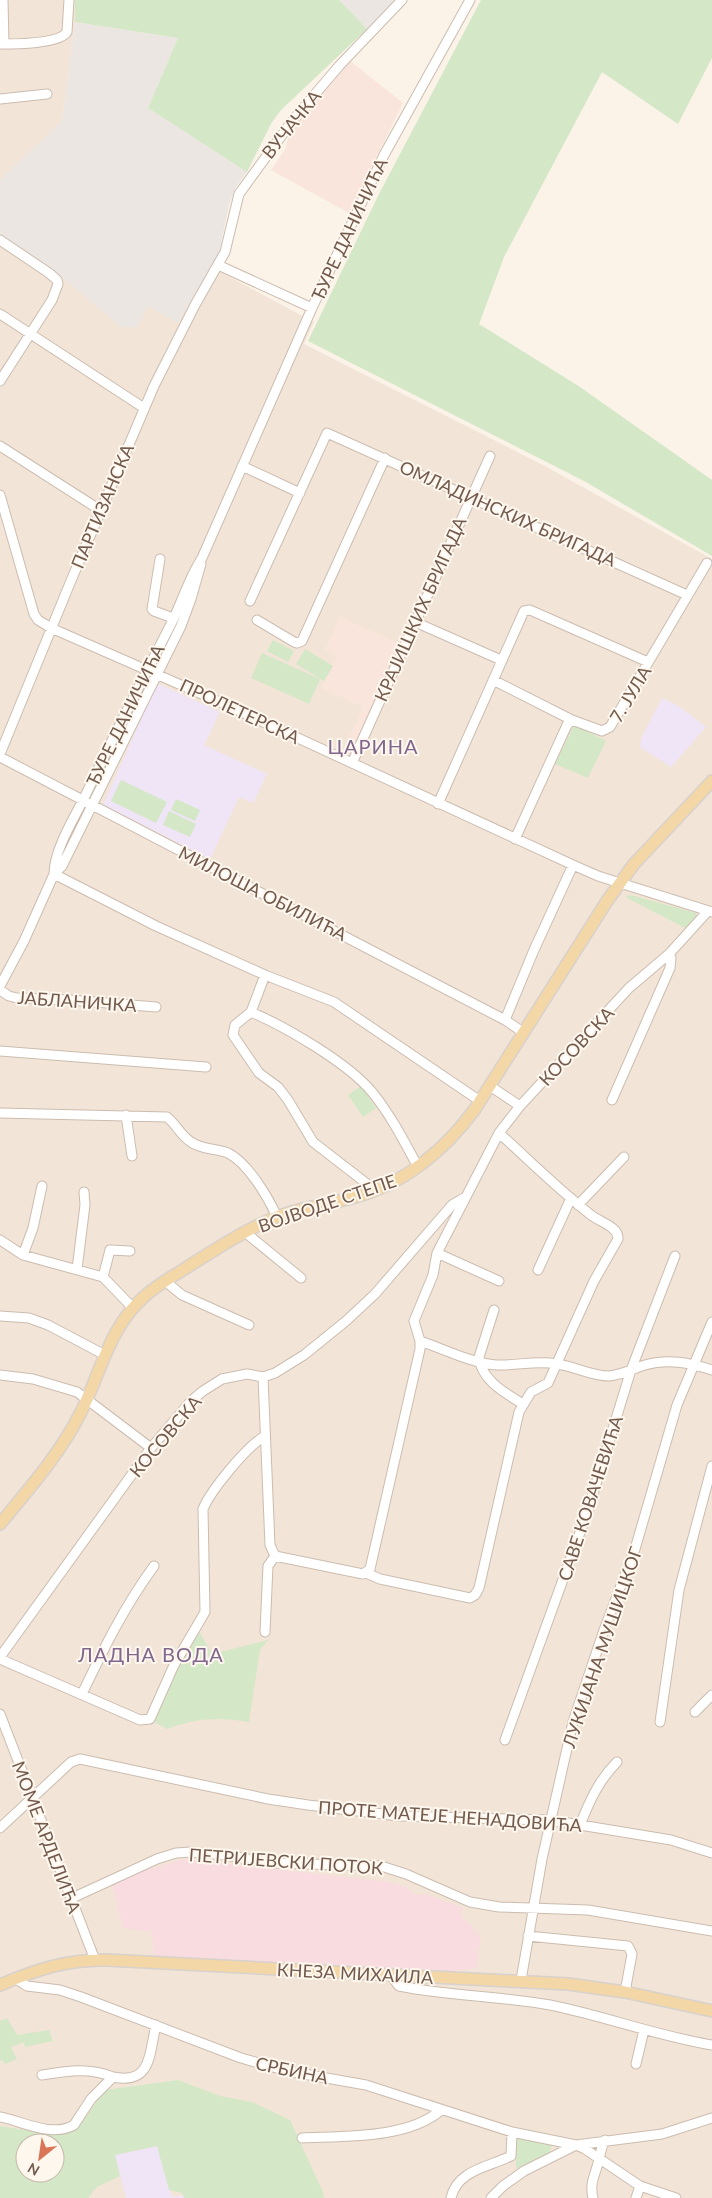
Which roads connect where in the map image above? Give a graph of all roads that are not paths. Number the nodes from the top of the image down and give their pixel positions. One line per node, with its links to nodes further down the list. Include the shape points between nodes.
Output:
1 (3, 0): 5 (street)
2 (69, 0): 5 (street, via 65,35)
3 (470, 0): 10 (street, ЂУРЕ ДАНИЧИЋА, via 384,155)
4 (403, 1): 9 (street, ВУЧАЧКА, via 292,120 244,186 233,214 225,252)
5 (2, 44)
6 (47, 94): 7 (street)
7 (0, 98)
8 (0, 240): 12 (street, via 57,280 56,291)
9 (218, 265): 10 (street); 14 (street, ПАРТИЗАНСКА)
10 (312, 308): 18 (street, ЂУРЕ ДАНИЧИЋА)
11 (0, 314): 12 (street)
12 (30, 334): 13 (street); 14 (street)
13 (0, 381)
14 (144, 408): 22 (street, ПАРТИЗАНСКА)
15 (0, 446): 22 (street)
16 (490, 456): 21 (street, КРАЈИШКИХ БРИГАДА)
17 (385, 458): 19 (street, ОМЛАДИНСКИХ БРИГАДА, via 327,433); 21 (street, ОМЛАДИНСКИХ БРИГАДА); 29 (street, via 302,641 294,642)
18 (242, 466): 19 (street); 23 (street, ЂУРЕ ДАНИЧИЋА)
19 (300, 493): 27 (street)
20 (0, 496): 31 (street, ПРОЛЕТЕРСКА, via 34,614)
21 (470, 496): 26 (street, ОМЛАДИНСКИХ БРИГАДА); 30 (street, КРАЈИШКИХ БРИГАДА)
22 (100, 510): 31 (street, ПАРТИЗАНСКА)
23 (202, 558): 28 (street, ЂУРЕ ДАНИЧИЋА); 35 (street, ЂУРЕ ДАНИЧИЋА, via 184,617)
24 (160, 559): 28 (street, via 152,608)
25 (708, 562): 26 (street, 7. ЈУЛА)
26 (688, 595): 33 (street, 7. ЈУЛА)
27 (250, 601)
28 (173, 618): 34 (street, ЂУРЕ ДАНИЧИЋА)
29 (257, 620)
30 (415, 622): 32 (street); 39 (street, КРАЈИШКИХ БРИГАДА)
31 (51, 628): 34 (street, ПРОЛЕТЕРСКА); 38 (street, ПАРТИЗАНСКА)
32 (501, 660): 33 (street, via 527,610); 36 (street)
33 (648, 662): 37 (street, 7. ЈУЛА, via 608,729 598,730)
34 (147, 669): 35 (street, ПРОЛЕТЕРСКА); 41 (street, ЂУРЕ ДАНИЧИЋА)
35 (156, 673): 39 (street, ПРОЛЕТЕРСКА); 41 (street, ЂУРЕ ДАНИЧИЋА)
36 (493, 680): 37 (street); 42 (street)
37 (572, 720): 43 (street)
38 (0, 755): 41 (street, МИЛОША ОБИЛИЋА)
39 (352, 763): 42 (street, ПРОЛЕТЕРСКА)
40 (712, 781): 46 (main road, ВОЈВОДЕ СТЕПЕ, via 655,840)
41 (87, 803): 45 (street, ЂУРЕ ДАНИЧИЋА, via 54,863); 54 (street, МИЛОША ОБИЛИЋА)
42 (438, 804): 43 (street, ПРОЛЕТЕРСКА)
43 (515, 839): 44 (street, ПРОЛЕТЕРСКА)
44 (572, 865): 46 (street, ПРОЛЕТЕРСКА); 54 (street)
45 (54, 874): 49 (street, via 156,926); 50 (street, ЂУРЕ ДАНИЧИЋА)
46 (620, 883): 47 (street, ПРОЛЕТЕРСКА); 55 (main road, ВОЈВОДЕ СТЕПЕ)
47 (710, 911): 48 (street, КОСОВСКА)
48 (669, 954): 59 (street, via 670,968); 61 (street, КОСОВСКА, via 629,988)
49 (265, 975): 53 (street); 60 (street, via 334,1002)
50 (0, 986)
51 (0, 990): 52 (street, ЈАБЛАНИЧКА, via 16,998)
52 (156, 1007)
53 (251, 1012): 67 (street, via 299,1037 362,1082 382,1107); 69 (street, via 236,1025 234,1035 259,1073 278,1088 313,1142)
54 (505, 1020): 55 (street, МИЛОША ОБИЛИЋА)
55 (524, 1033): 58 (main road, ВОЈВОДЕ СТЕПЕ)
56 (0, 1051): 57 (street)
57 (206, 1067)
58 (490, 1086): 60 (main road, ВОЈВОДЕ СТЕПЕ); 61 (street)
59 (612, 1100)
60 (480, 1101): 67 (main road, ВОЈВОДЕ СТЕПЕ, via 450,1139)
61 (520, 1106): 64 (street, КОСОВСКА)
62 (0, 1113): 63 (street)
63 (126, 1115): 65 (street); 73 (street, via 167,1117 190,1142 234,1157 256,1181)
64 (499, 1133): 71 (street, КОСОВСКА); 72 (street)
65 (132, 1156)
66 (624, 1157): 72 (street)
67 (418, 1166): 69 (main road, ВОЈВОДЕ СТЕПЕ)
68 (42, 1186): 78 (street)
69 (375, 1190): 73 (main road, ВОЈВОДЕ СТЕПЕ)
70 (84, 1192): 80 (street)
71 (465, 1198): 77 (street, КОСОВСКА); 99 (street, КОСОВСКА, via 452,1205 402,1265 346,1321 294,1362)
72 (574, 1202): 81 (street); 94 (street, via 616,1231 618,1239 594,1281)
73 (277, 1217): 74 (main road, ВОЈВОДЕ СТЕПЕ)
74 (246, 1233): 83 (street); 84 (main road, ВОЈВОДЕ СТЕПЕ)
75 (0, 1240): 78 (street)
76 (130, 1250): 82 (street, via 110,1250)
77 (437, 1252): 85 (street); 91 (street, КОСОВСКА, via 433,1275 414,1320)
78 (23, 1255): 80 (street)
79 (675, 1256): 96 (street, САВЕ КОВАЧЕВИЋА)
80 (77, 1269): 82 (street)
81 (538, 1270)
82 (103, 1277): 86 (street)
83 (301, 1278)
84 (165, 1281): 86 (main road, ВОЈВОДЕ СТЕПЕ); 90 (street, via 182,1295)
85 (499, 1281)
86 (132, 1307): 92 (main road, ВОЈВОДЕ СТЕПЕ)
87 (494, 1310): 93 (street)
88 (0, 1316): 92 (street, via 30,1318 48,1324)
89 (712, 1322): 95 (street, ЛУКИЈАНА МУШИЦКОГ)
90 (249, 1325)
91 (420, 1341): 93 (street); 108 (street, via 371,1567)
92 (106, 1355): 100 (main road, ВОЈВОДЕ СТЕПЕ)
93 (480, 1362): 94 (street, via 497,1365); 101 (street, via 494,1385)
94 (558, 1364): 96 (street, via 606,1376); 101 (street, via 546,1386 531,1392)
95 (693, 1364): 96 (street, via 668,1362); 97 (street); 119 (street, ЛУКИЈАНА МУШИЦКОГ, via 670,1427 635,1549 582,1694)
96 (631, 1370): 116 (street, САВЕ КОВАЧЕВИЋА, via 587,1513)
97 (712, 1370)
98 (0, 1375): 100 (street, via 51,1383)
99 (263, 1377): 102 (street); 103 (street, КОСОВСКА, via 238,1374 212,1384 191,1401)
100 (87, 1399): 103 (street); 105 (main road, ВОЈВОДЕ СТЕПЕ, via 55,1455)
101 (523, 1404): 108 (street, via 475,1595 470,1598 380,1579)
102 (265, 1436): 106 (street, via 270,1545); 111 (street, via 256,1441 206,1501 203,1509 205,1612 174,1665 149,1720 140,1720)
103 (151, 1448): 110 (street, КОСОВСКА)
104 (712, 1466): 115 (street, via 679,1590)
105 (0, 1524)
106 (274, 1556): 108 (street); 109 (street, via 268,1566)
107 (154, 1566): 111 (street, via 111,1632)
108 (366, 1573)
109 (265, 1632)
110 (0, 1658): 111 (street)
111 (82, 1694)
112 (712, 1695): 113 (street)
113 (695, 1712)
114 (0, 1714): 118 (street, МОМЕ АРДЕЛИЋА)
115 (660, 1722)
116 (505, 1740)
117 (617, 1762): 120 (street, via 595,1788)
118 (32, 1799): 119 (street, ПРОТЕ МАТЕЈЕ НЕНАДОВИЋА, via 71,1762 80,1758 308,1805 399,1816); 121 (street); 123 (street, МОМЕ АРДЕЛИЋА)
119 (550, 1820): 120 (street, ПРОТЕ МАТЕЈЕ НЕНАДОВИЋА); 124 (street, ЛУКИЈАНА МУШИЦКОГ)
120 (580, 1825): 122 (street, ПРОТЕ МАТЕЈЕ НЕНАДОВИЋА, via 671,1840)
121 (0, 1828)
122 (712, 1853)
123 (70, 1899): 124 (street, ПЕТРИЈЕВСКИ ПОТОК, via 157,1859 191,1852 280,1863 381,1866 470,1902); 127 (street, МОМЕ АРДЕЛИЋА)
124 (533, 1908): 125 (street, ПЕТРИЈЕВСКИ ПОТОК, via 606,1912); 126 (street, ЛУКИЈАНА МУШИЦКОГ)
125 (712, 1931)
126 (528, 1936): 130 (street, ЛУКИЈАНА МУШИЦКОГ); 132 (street, via 628,1946 632,1954)
127 (94, 1960): 128 (main road, КНЕЗА МИХАИЛА); 129 (main road, КНЕЗА МИХАИЛА, via 46,1967)
128 (394, 1976): 130 (main road, КНЕЗА МИХАИЛА); 135 (street, via 399,1986 551,2006)
129 (15, 1978): 131 (main road, КНЕЗА МИХАИЛА); 134 (street, СРБИНА, via 22,1984 81,1996)
130 (521, 1980): 132 (main road, КНЕЗА МИХАИЛА)
131 (0, 1984)
132 (625, 1992): 133 (main road, КНЕЗА МИХАИЛА)
133 (712, 2011)
134 (156, 2025): 139 (street, via 141,2074 133,2079); 140 (street, СРБИНА, via 241,2058 287,2071 366,2085)
135 (644, 2030): 136 (street); 137 (street)
136 (712, 2046)
137 (636, 2064)
138 (42, 2075): 139 (street, via 83,2070)
139 (113, 2077): 141 (street, via 91,2099 80,2120 70,2128 44,2128)
140 (441, 2110): 143 (street, СРБИНА); 144 (street, via 418,2125 396,2130)
141 (0, 2117)
142 (712, 2118): 146 (street, via 662,2134)
143 (512, 2132): 145 (street, СРБИНА); 151 (street, via 511,2156 464,2176 455,2185)
144 (302, 2138)
145 (553, 2140): 147 (street, СРБИНА); 148 (street, via 557,2147)
146 (605, 2140): 147 (street); 149 (street)
147 (576, 2145): 148 (street); 149 (street)
148 (552, 2157): 152 (street, via 514,2177)
149 (599, 2159): 150 (street); 153 (street, via 591,2184)
150 (640, 2186): 154 (street); 155 (street)
151 (450, 2198)
152 (492, 2198)
153 (593, 2198)
154 (636, 2198)
155 (676, 2198)

